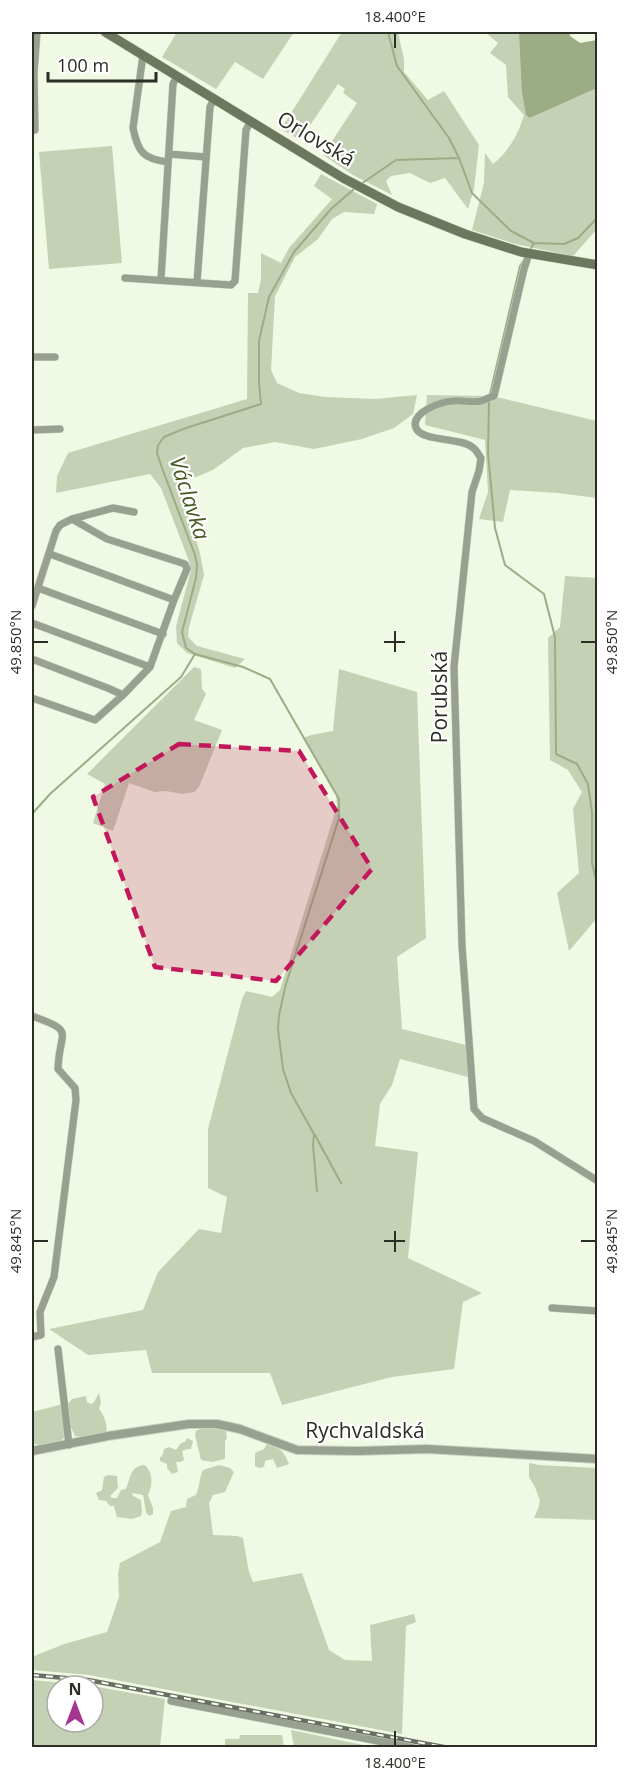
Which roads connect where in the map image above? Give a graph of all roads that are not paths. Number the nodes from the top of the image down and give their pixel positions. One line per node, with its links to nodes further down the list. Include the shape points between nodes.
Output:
1 (37, 32): 7 (street)
2 (105, 32): 3 (main road, Orlovská)
3 (143, 55): 4 (main road, Orlovská); 9 (street, via 136,139 143,154 153,160)
4 (177, 76): 5 (main road, Orlovská); 9 (street, via 173,84)
5 (214, 99): 6 (main road, Orlovská); 8 (street)
6 (251, 121): 10 (main road, Orlovská, via 398,207); 14 (street, via 246,130 235,281 231,285)
7 (35, 130)
8 (206, 157): 9 (street); 14 (street)
9 (169, 158): 13 (street)
10 (525, 253): 11 (main road, Orlovská); 32 (street, Porubská, via 494,396 480,401 450,401 423,411 415,427 428,437 466,444 481,458 471,503 454,667 462,946 474,1109 482,1118 534,1142)
11 (597, 265)
12 (125, 278): 13 (street)
13 (161, 279): 14 (street)
14 (197, 282)
15 (32, 357): 16 (street)
16 (55, 357)
17 (60, 429): 18 (street)
18 (32, 430)
19 (134, 512): 20 (street, via 113,508)
20 (72, 519): 21 (street, via 60,525); 23 (street, via 107,539 185,564 187,569)
21 (50, 554): 22 (street); 23 (street)
22 (38, 588): 24 (street); 26 (street)
23 (174, 600): 26 (street)
24 (32, 606)
25 (32, 623): 28 (street)
26 (163, 634): 28 (street)
27 (32, 659): 29 (street)
28 (150, 667): 29 (street)
29 (123, 695): 30 (street, via 95,720)
30 (32, 698)
31 (32, 1016): 35 (street, via 55,1024 63,1032 58,1069 75,1088 76,1100 54,1277 40,1312 40,1335)
32 (597, 1181)
33 (552, 1308): 34 (street)
34 (597, 1311)
35 (32, 1337)
36 (58, 1349): 37 (street)
37 (69, 1445): 38 (street, Rychvaldská); 39 (street, Rychvaldská, via 189,1424 217,1424 297,1450 427,1449)
38 (32, 1451)
39 (597, 1459)
40 (171, 1701): 41 (street)
41 (397, 1746): 42 (street)
42 (414, 1748)

